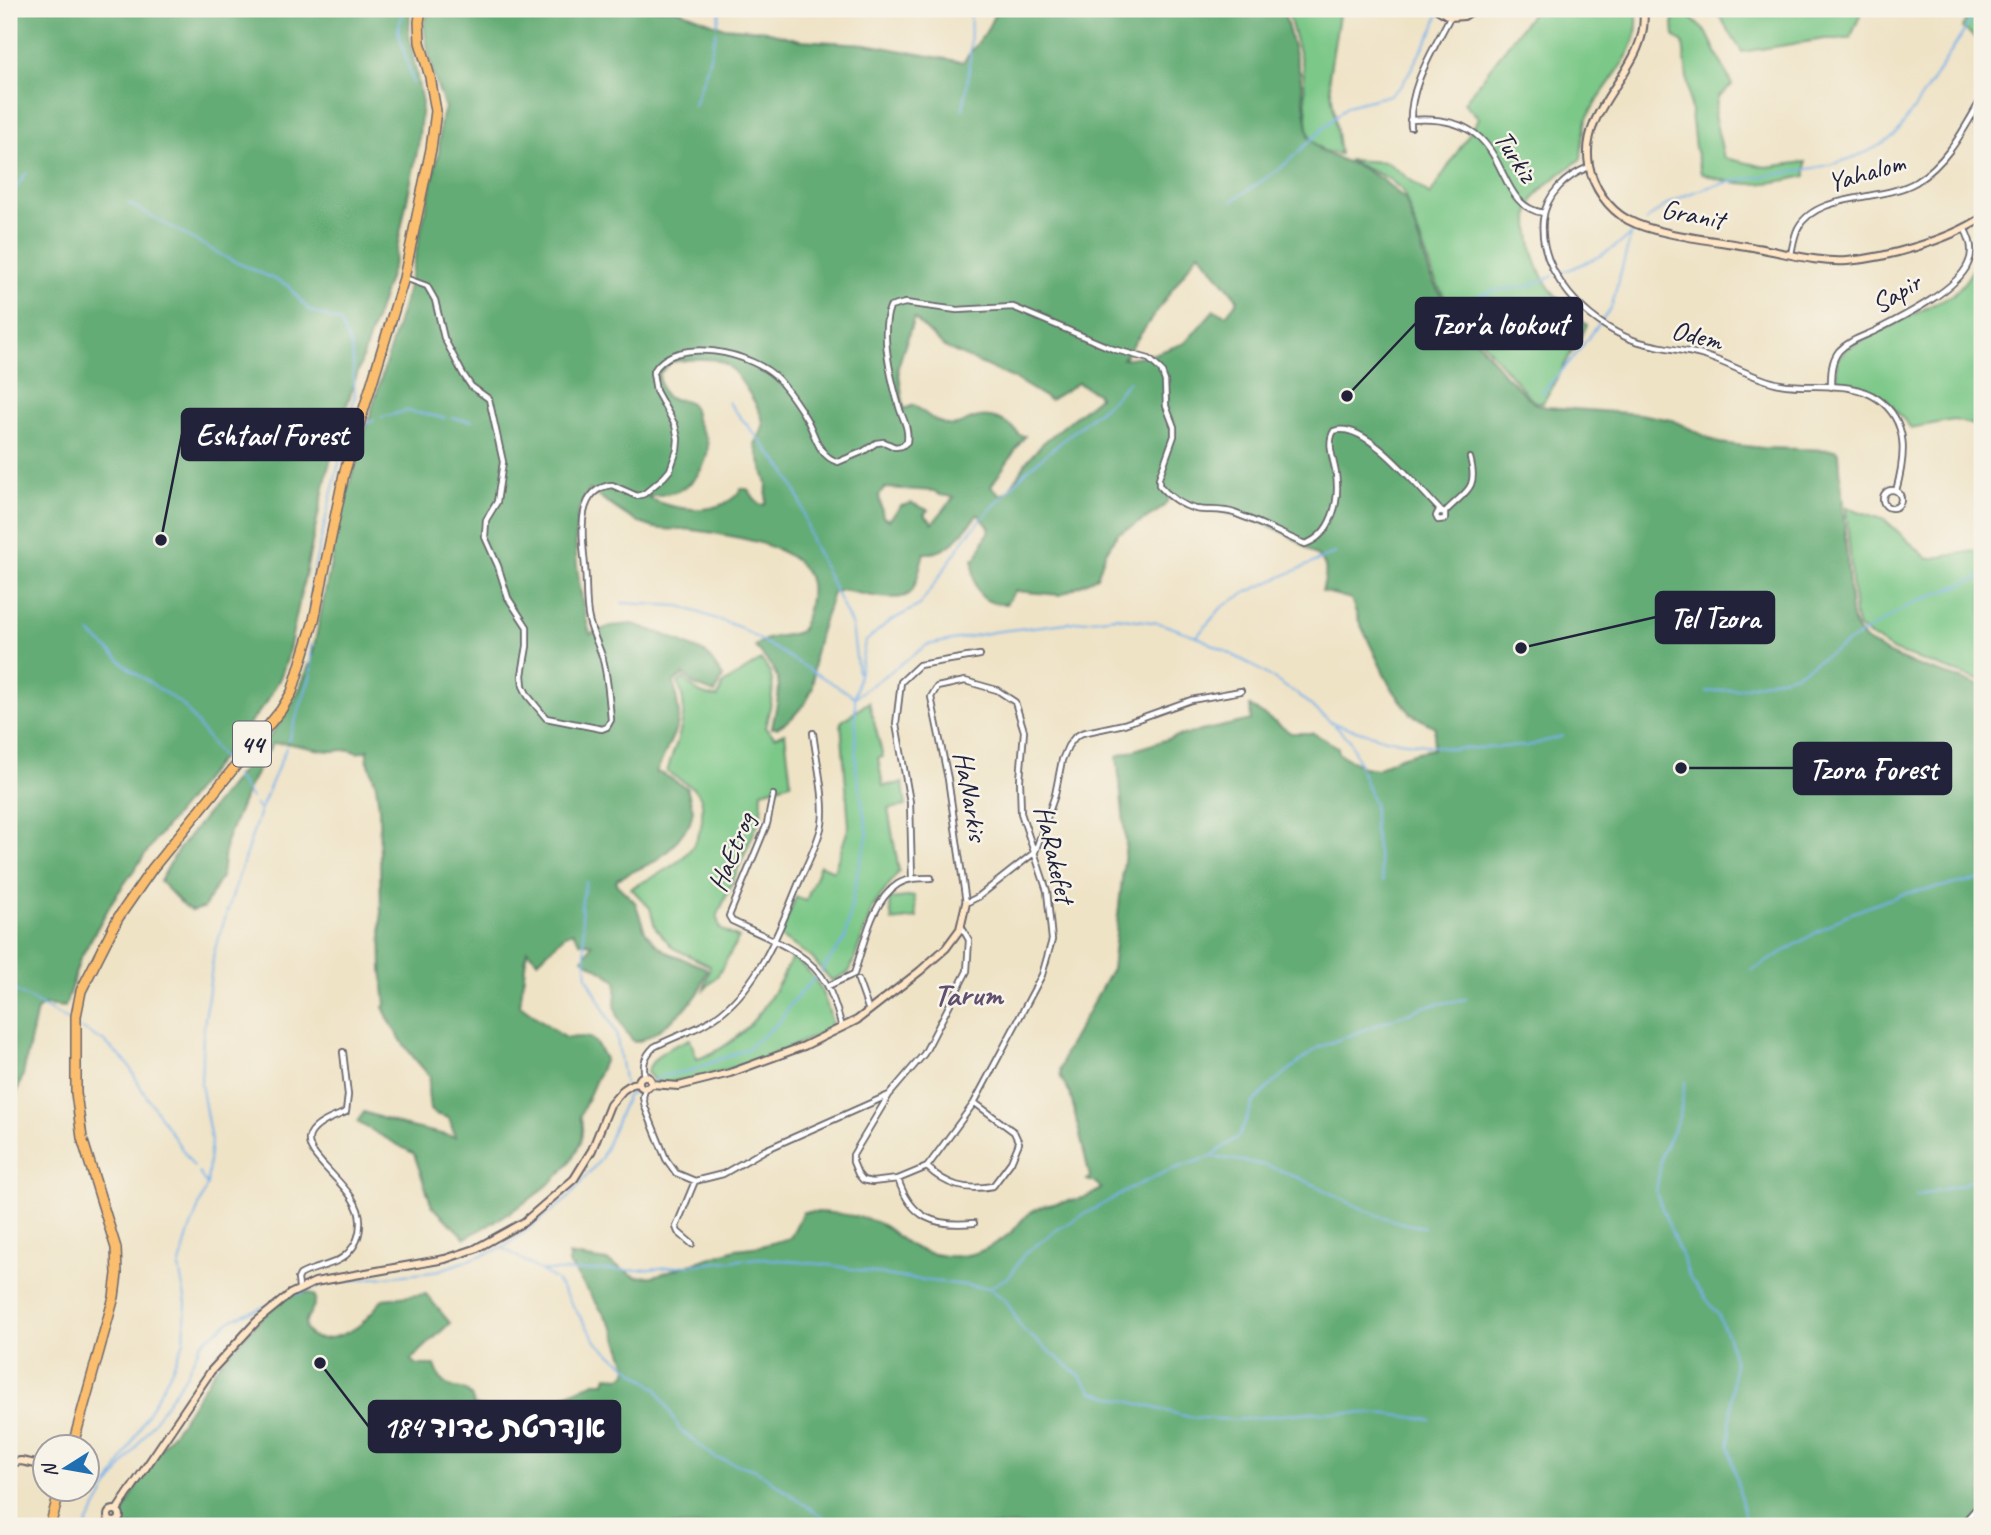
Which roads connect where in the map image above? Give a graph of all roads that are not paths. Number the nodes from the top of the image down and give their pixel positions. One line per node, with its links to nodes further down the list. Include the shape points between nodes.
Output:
1 (421, 9): 14 (highway, 44, via 420,42 436,121)
2 (1437, 9): 5 (street)
3 (1475, 9): 5 (street)
4 (1643, 9): 9 (street, Granit, via 1637,48 1592,126)
5 (1450, 17): 7 (street, via 1418,82)
6 (1982, 98): 13 (street, Yahalom, via 1954,145 1933,169 1903,188 1815,209 1799,227)
7 (1410, 120): 8 (street); 10 (street, Turkiz, via 1450,122 1474,131 1487,144 1520,202)
8 (1411, 127)
9 (1590, 167): 10 (street, via 1562,183); 13 (street, Granit, via 1608,204 1637,224)
10 (1544, 213): 15 (street, Odem, via 1544,242 1556,274 1584,310 1611,330 1652,345 1702,355 1775,383)
11 (1982, 218): 12 (street, Granit)
12 (1964, 229): 13 (street, Granit, via 1855,260); 15 (street, Sapir, via 1971,249 1964,272 1916,308 1842,348 1833,361)
13 (1791, 254)
14 (404, 278): 16 (street, via 427,286 444,338 463,374 489,399 503,462 497,502 486,520 485,537 508,598 527,627 523,686 541,713 553,721 592,729 602,729 611,720 602,656 587,610 581,523 585,508 600,488 612,485 638,496 670,470 678,439 656,391 653,373 664,359 723,351 764,366 798,405 822,452 838,462 876,443 895,447 908,442 889,359 886,328 890,307 905,303 957,310 1013,307 1113,349 1149,359 1161,369 1174,436 1159,485 1172,497 1196,509 1227,510 1304,544 1321,536 1333,516 1334,431 1356,432 1400,467 1443,511 1471,488 1474,471); 45 (highway, 44, via 344,474 314,620 292,692 152,869 118,918 81,991 75,1016 76,1093 86,1151 116,1248 117,1274)
15 (1831, 387): 17 (street, Odem, via 1865,392 1892,412 1904,444)
16 (1470, 457)
17 (1896, 491): 17 (street, via 1883,495 1888,508 1900,503)
18 (980, 655): 25 (street, via 919,665 901,682 896,724 910,802)
19 (1241, 691): 23 (street, via 1191,700 1075,737 1062,760)
20 (931, 697): 23 (street, HaRakefet, via 937,687 965,681 997,690 1015,702 1024,732 1021,813); 26 (street, HaNarkis)
21 (813, 733): 28 (street, via 822,824)
22 (773, 795): 28 (street, HaEtrog, via 767,824 729,916)
23 (1035, 852): 26 (street); 38 (street, HaRakefet, via 1047,891 1052,940 1042,975)
24 (931, 877): 25 (street)
25 (912, 878): 30 (street, via 883,898 854,974)
26 (966, 903): 27 (street)
27 (961, 926): 31 (street, via 946,948); 37 (street, via 969,940 967,971 924,1054)
28 (773, 941): 30 (street, via 808,962); 34 (street, via 750,981 723,1011 654,1046 643,1067)
29 (858, 980): 31 (street)
30 (828, 986): 32 (street)
31 (869, 1011): 32 (street)
32 (843, 1028): 36 (street, via 719,1077 679,1086)
33 (343, 1052): 44 (street, via 346,1112 317,1126 309,1143 313,1155 359,1207 360,1233 347,1255 300,1275)
34 (646, 1076): 35 (street); 36 (street)
35 (639, 1083): 36 (street); 44 (street, via 623,1090 610,1105 592,1150 573,1179 524,1222 475,1249 445,1259)
36 (648, 1086): 41 (street, via 645,1107 666,1159 676,1173)
37 (889, 1095): 40 (street, HaRakefet, via 853,1162 863,1180); 41 (street, via 765,1150 723,1174)
38 (974, 1103): 39 (street, HaRakefet); 39 (street, via 1014,1132 1019,1143 993,1186 955,1187)
39 (926, 1167): 40 (street, HaRakefet)
40 (898, 1179): 42 (street, via 916,1212 945,1224)
41 (695, 1181): 43 (street, via 676,1227)
42 (974, 1223)
43 (692, 1244)
44 (299, 1287): 51 (street, via 257,1321 211,1371 117,1510 120,1518)
45 (76, 1434)
46 (9, 1463): 47 (street)
47 (32, 1463)
48 (1982, 1502): 50 (street)
49 (56, 1504): 52 (highway)
50 (1966, 1520)
51 (109, 1524)
52 (50, 1526)

